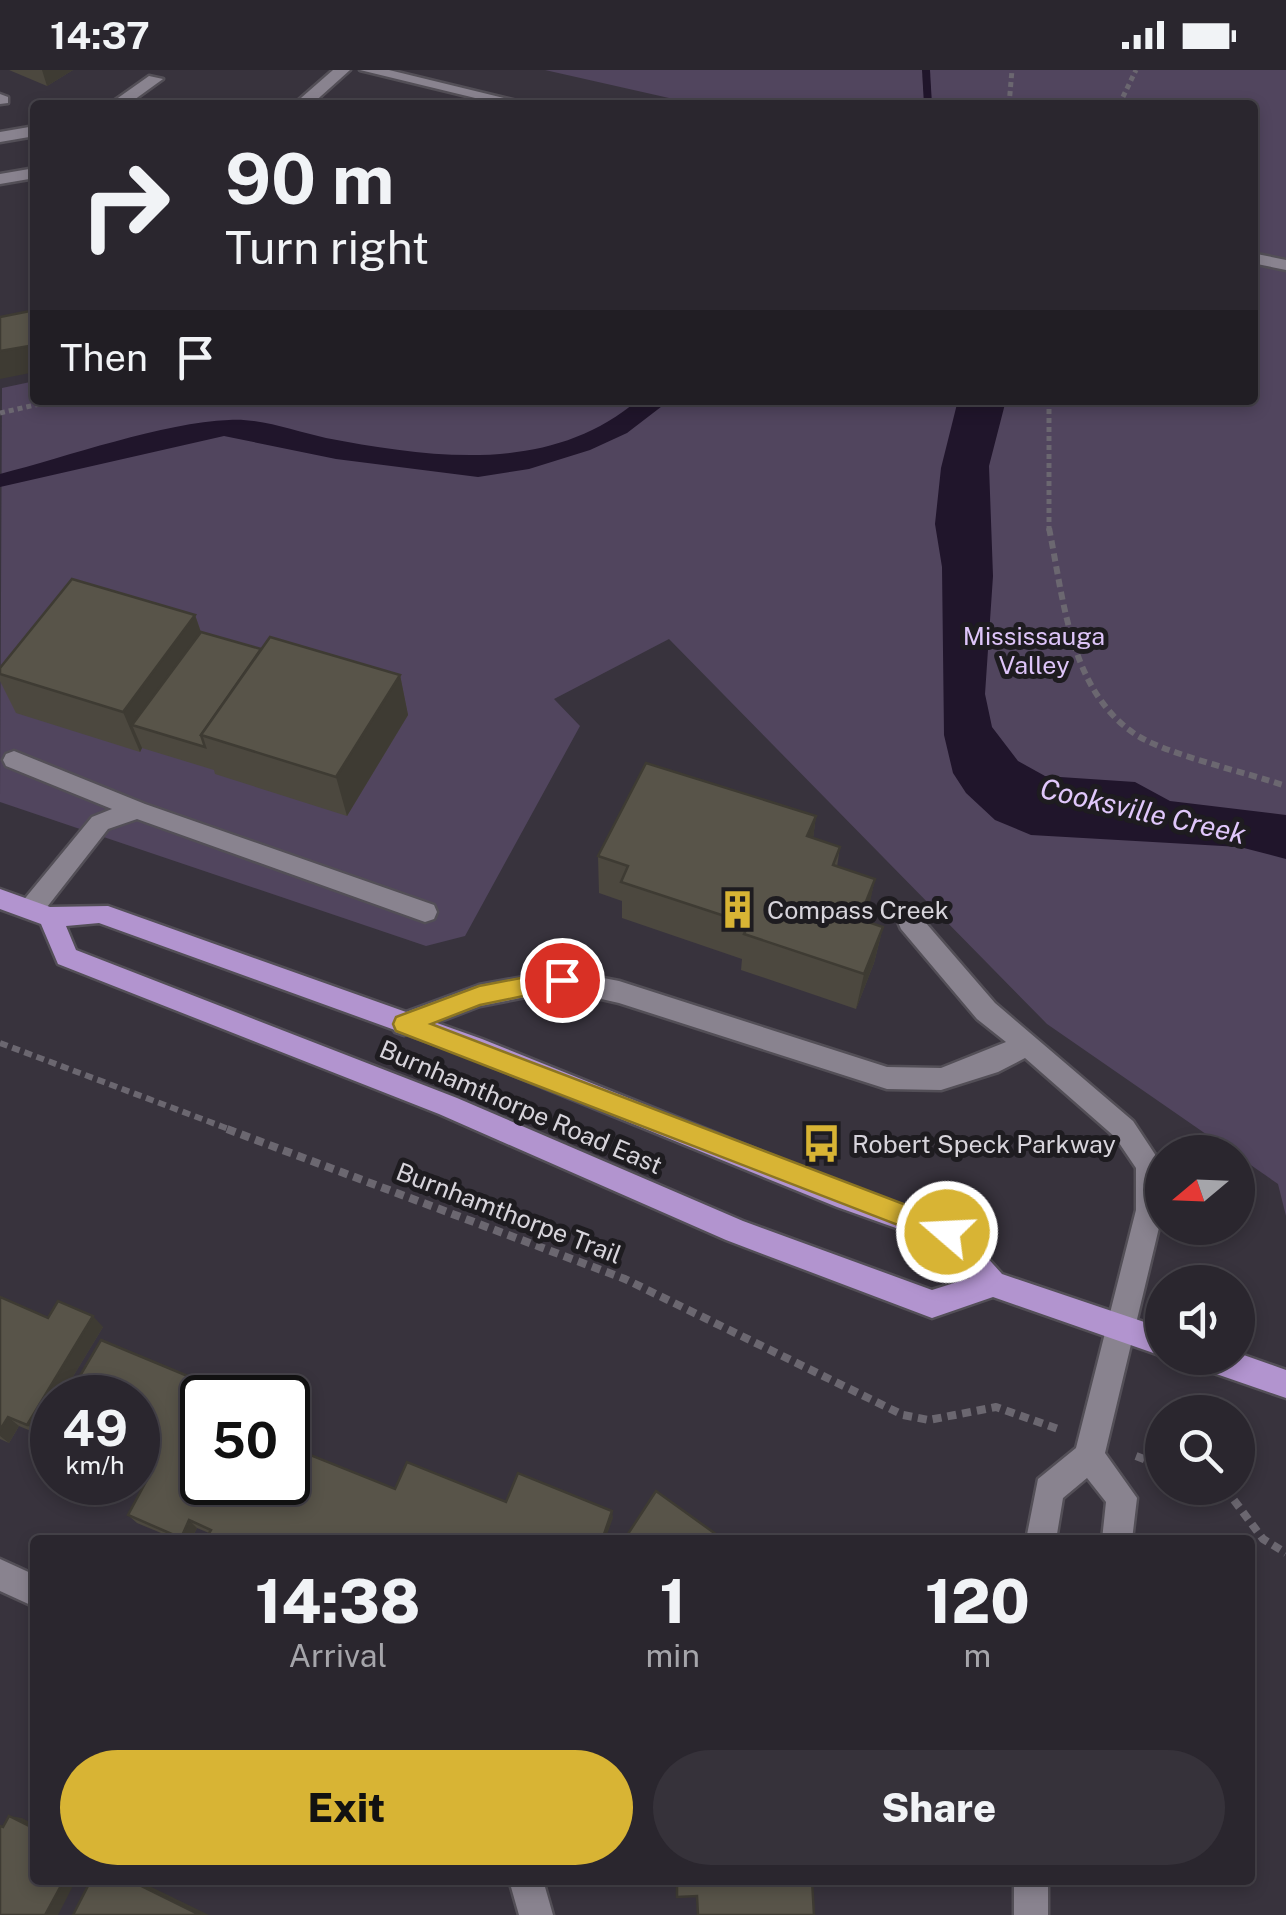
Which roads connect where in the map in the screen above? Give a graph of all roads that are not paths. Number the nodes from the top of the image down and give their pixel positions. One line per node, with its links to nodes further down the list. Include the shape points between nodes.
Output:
1 (342, 70): 6 (street)
2 (368, 70): 4 (street)
3 (155, 79): 5 (street)
4 (475, 93): 7 (street); 8 (street)
5 (124, 100)
6 (307, 100)
7 (466, 100)
8 (504, 100)
9 (30, 132): 10 (street)
10 (0, 137)
11 (30, 175): 12 (street)
12 (0, 180)
13 (1258, 259): 14 (street)
14 (1286, 265)
15 (14, 760): 16 (street)
16 (137, 810): 18 (street); 19 (street, via 100,823)
17 (0, 899): 19 (main road, Burnhamthorpe Road East)
18 (425, 912)
19 (41, 913): 21 (main road, Burnhamthorpe Road East, via 99,913); 23 (main road, Burnhamthorpe Road East, via 67,957 430,1099 736,1231 932,1304)
20 (910, 922): 22 (street, via 986,1011)
21 (404, 1024): 22 (street, via 479,996 562,980 887,1078 941,1078); 23 (main road, Burnhamthorpe Road East, via 947,1232)
22 (1027, 1044): 24 (street, via 1124,1130 1148,1165 1150,1210)
23 (993, 1284): 24 (main road, Burnhamthorpe Road East)
24 (1120, 1327): 25 (main road, Burnhamthorpe Road East); 28 (street)
25 (1145, 1336)
26 (1255, 1374): 27 (main road)
27 (1286, 1384)
28 (1089, 1457): 29 (street, via 1049,1490); 30 (street, via 1122,1498)
29 (1042, 1535)
30 (1118, 1535)
31 (0, 1575): 32 (street)
32 (30, 1589)
33 (527, 1885): 35 (street)
34 (1031, 1885): 36 (street)
35 (536, 1915)
36 (1031, 1915)

